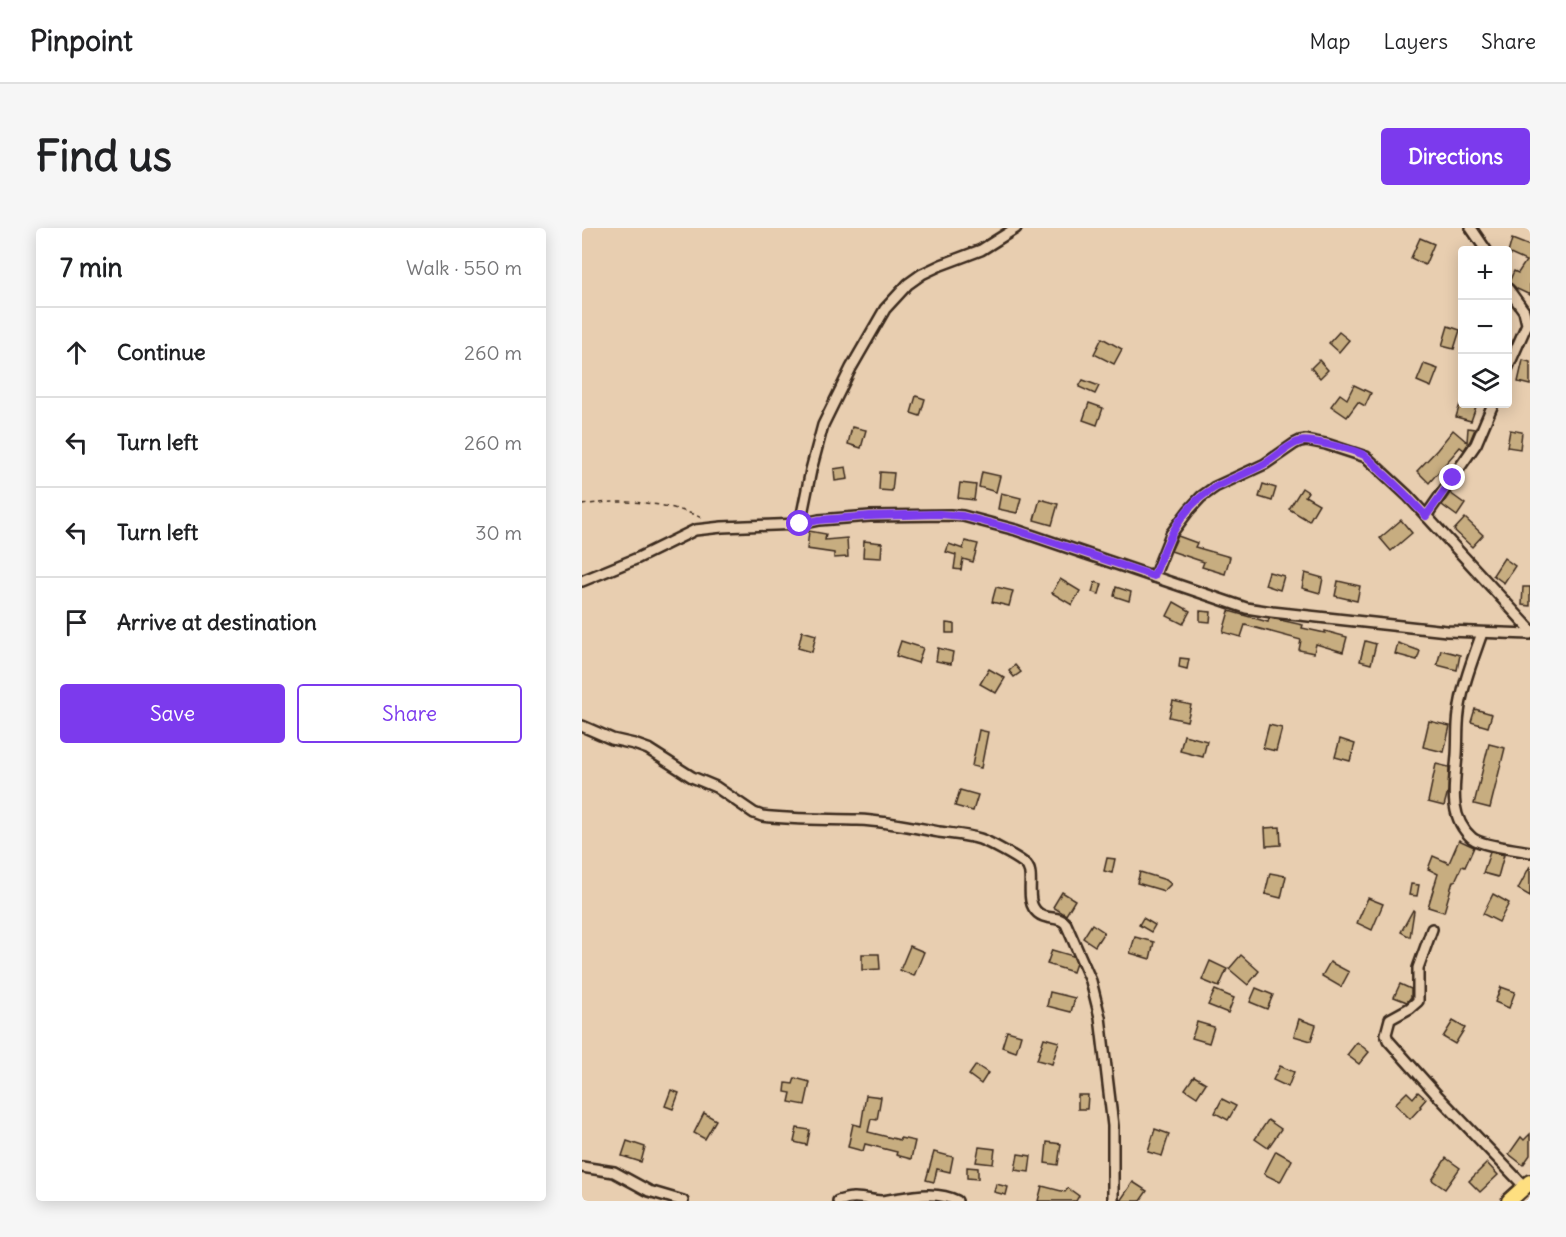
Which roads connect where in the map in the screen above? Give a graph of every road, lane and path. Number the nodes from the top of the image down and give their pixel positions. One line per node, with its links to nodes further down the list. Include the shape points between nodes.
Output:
1 (1016, 228): 11 (street, via 981,250 922,274 885,309 823,425)
2 (1471, 228): 3 (street)
3 (1483, 246)
4 (1512, 294): 5 (street)
5 (1528, 323): 6 (street)
6 (1512, 358)
7 (1491, 408): 9 (street, via 1476,444)
8 (582, 505): 10 (path, via 641,501)
9 (1426, 516): 12 (street, via 1364,456 1326,444 1300,441 1201,497 1171,534); 14 (street)
10 (703, 518)
11 (800, 524): 12 (street, via 870,516 963,516); 13 (street, via 695,530)
12 (1154, 576): 15 (street, via 1246,608)
13 (582, 581)
14 (1530, 629)
15 (1482, 633): 16 (street); 18 (street, via 1459,711 1455,805 1463,827 1475,840)
16 (1530, 634)
17 (582, 726): 25 (street, via 648,749 762,816 859,820 927,829 981,840 1026,863 1034,908 1039,914 1066,924 1091,981 1100,1017 1113,1126)
18 (1530, 852)
19 (1432, 929): 21 (street, via 1418,970 1419,999 1390,1019 1386,1036 1437,1095)
20 (582, 1167): 22 (street, via 614,1173 649,1191)
21 (1527, 1184): 26 (main road)
22 (683, 1201)
23 (838, 1201): 24 (street, via 932,1196)
24 (957, 1201)
25 (1113, 1201)
26 (1509, 1201)

